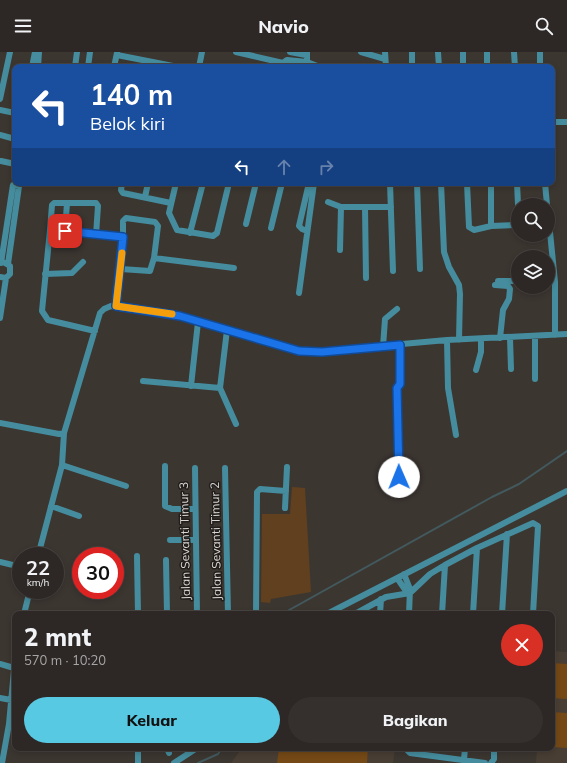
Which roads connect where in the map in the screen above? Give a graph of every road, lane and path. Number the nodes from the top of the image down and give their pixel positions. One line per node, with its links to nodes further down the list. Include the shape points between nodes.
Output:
1 (10, 52): 35 (street)
2 (36, 52): 19 (street)
3 (39, 52): 20 (street)
4 (77, 52): 21 (street)
5 (90, 52): 22 (street)
6 (202, 52): 25 (street)
7 (236, 52): 26 (street)
8 (290, 52): 18 (street)
9 (360, 52): 17 (street)
10 (412, 52): 29 (street)
11 (438, 52): 30 (street)
12 (463, 52): 31 (street)
13 (487, 52): 32 (street)
14 (514, 52): 33 (street)
15 (540, 52): 34 (street)
16 (117, 54): 23 (street); 24 (street)
17 (385, 55)
18 (307, 56): 27 (street, via 287,60); 28 (street)
19 (33, 64)
20 (38, 64)
21 (75, 64)
22 (88, 64)
23 (115, 64)
24 (164, 64)
25 (200, 64)
26 (278, 64)
27 (283, 64)
28 (316, 64)
29 (412, 64)
30 (439, 64)
31 (463, 64)
32 (488, 64)
33 (515, 64)
34 (540, 64)
35 (0, 99)
36 (0, 110): 37 (street)
37 (12, 112)
38 (555, 122): 39 (street)
39 (567, 122)
40 (0, 135): 41 (street)
41 (12, 138)
42 (1, 162): 43 (street)
43 (12, 164)
44 (13, 186): 84 (street)
45 (19, 186): 84 (street)
46 (122, 186): 62 (street, via 122,192)
47 (147, 186): 62 (street)
48 (175, 186): 67 (street)
49 (202, 186): 78 (street)
50 (228, 186): 78 (street, via 216,234 213,236)
51 (255, 186): 71 (street)
52 (281, 186): 74 (street)
53 (308, 186): 77 (street, via 299,226)
54 (314, 186): 77 (street)
55 (390, 186): 70 (street)
56 (417, 186): 87 (street)
57 (441, 186): 108 (street, via 444,252 459,285 460,294)
58 (467, 186): 73 (street, via 469,227 474,230)
59 (491, 186): 73 (street)
60 (518, 186): 63 (street)
61 (545, 186): 64 (street)
62 (145, 197): 67 (street)
63 (518, 198)
64 (546, 198)
65 (328, 202): 68 (street)
66 (67, 203): 75 (street, via 52,205); 76 (street); 79 (street, via 97,204)
67 (171, 203): 78 (street, via 169,214 177,230)
68 (341, 206): 69 (street); 81 (street)
69 (365, 207): 70 (street); 91 (street)
70 (391, 207): 88 (street)
71 (246, 224)
72 (511, 225): 73 (street)
73 (492, 226)
74 (271, 228)
75 (50, 230): 76 (street); 89 (street)
76 (65, 231): 79 (street)
77 (307, 231): 93 (street)
78 (190, 233)
79 (96, 235): 80 (street)
80 (123, 237): 82 (street, via 125,219 156,223 158,228); 86 (street)
81 (340, 250)
82 (154, 258): 85 (street); 86 (street, via 149,272)
83 (83, 262): 89 (street, via 72,273)
84 (3, 263): 90 (street, via 11,272)
85 (234, 268)
86 (121, 269): 95 (street)
87 (420, 269)
88 (393, 271)
89 (44, 274): 100 (street, via 41,307 45,318)
90 (2, 278): 97 (street)
91 (366, 278)
92 (511, 282): 104 (street, via 496,283 510,289 509,299 503,310)
93 (299, 293)
94 (555, 294): 102 (street)
95 (116, 306): 98 (street, via 159,312); 100 (street, via 102,311)
96 (397, 309): 110 (street, via 385,319)
97 (0, 318)
98 (198, 322): 99 (street); 115 (street)
99 (227, 330): 110 (street, via 299,351 322,352); 116 (street)
100 (95, 331): 119 (street)
101 (567, 334): 102 (street)
102 (555, 335): 103 (street)
103 (535, 336): 105 (street); 113 (street)
104 (500, 338): 105 (street); 106 (street)
105 (510, 338): 111 (street)
106 (481, 339): 108 (street); 112 (street, via 481,352)
107 (447, 340): 108 (street); 109 (street); 120 (street, via 448,388)
108 (458, 340)
109 (400, 345): 110 (street); 126 (street, via 400,384 397,388)
110 (383, 346)
111 (511, 369)
112 (476, 370)
113 (535, 379)
114 (143, 381): 115 (street)
115 (191, 386): 116 (street)
116 (220, 388): 118 (street)
117 (0, 423): 119 (street)
118 (236, 424)
119 (64, 433): 121 (street)
120 (456, 435)
121 (62, 465): 127 (street); 130 (street)
122 (165, 466): 132 (street, via 167,508)
123 (287, 467): 129 (street)
124 (195, 468): 132 (street, Jalan Sevanti Timur 3)
125 (226, 468): 153 (street, Jalan Sevanti Timur 2)
126 (399, 477)
127 (126, 486)
128 (567, 491): 144 (street)
129 (286, 492): 131 (street); 154 (street, via 260,489 257,492)
130 (51, 506): 133 (street); 137 (street)
131 (285, 508)
132 (195, 509): 136 (street, Jalan Sevanti Timur 3)
133 (79, 516)
134 (507, 534): 138 (street); 161 (street); 162 (street, via 535,523 538,526)
135 (170, 540): 136 (street)
136 (196, 540): 152 (street, Jalan Sevanti Timur 3)
137 (40, 547)
138 (477, 548): 143 (street); 160 (street)
139 (137, 556): 150 (street)
140 (166, 560): 151 (street)
141 (0, 562): 142 (street)
142 (12, 565)
143 (445, 565): 146 (street, via 430,574); 159 (street)
144 (404, 574): 145 (street); 146 (street)
145 (397, 578): 146 (street); 155 (street)
146 (410, 593): 148 (street); 158 (street)
147 (28, 599): 149 (street)
148 (381, 599): 156 (street); 157 (street)
149 (25, 611)
150 (138, 611)
151 (167, 611)
152 (197, 611)
153 (228, 611)
154 (256, 611)
155 (333, 611)
156 (360, 611)
157 (380, 611)
158 (410, 611)
159 (442, 611)
160 (473, 611)
161 (502, 611)
162 (533, 611)
163 (0, 664): 164 (street)
164 (12, 667)
165 (12, 689): 167 (street)
166 (0, 698): 167 (street)
167 (11, 700): 176 (street)
168 (138, 751): 177 (street)
169 (192, 751): 178 (street)
170 (407, 751): 174 (street, via 410,754)
171 (434, 751): 174 (street)
172 (465, 751): 175 (street)
173 (493, 751): 180 (street)
174 (433, 755): 175 (street)
175 (464, 760): 179 (street)
176 (2, 763)
177 (138, 763)
178 (174, 763)
179 (485, 763)
180 (491, 763)

